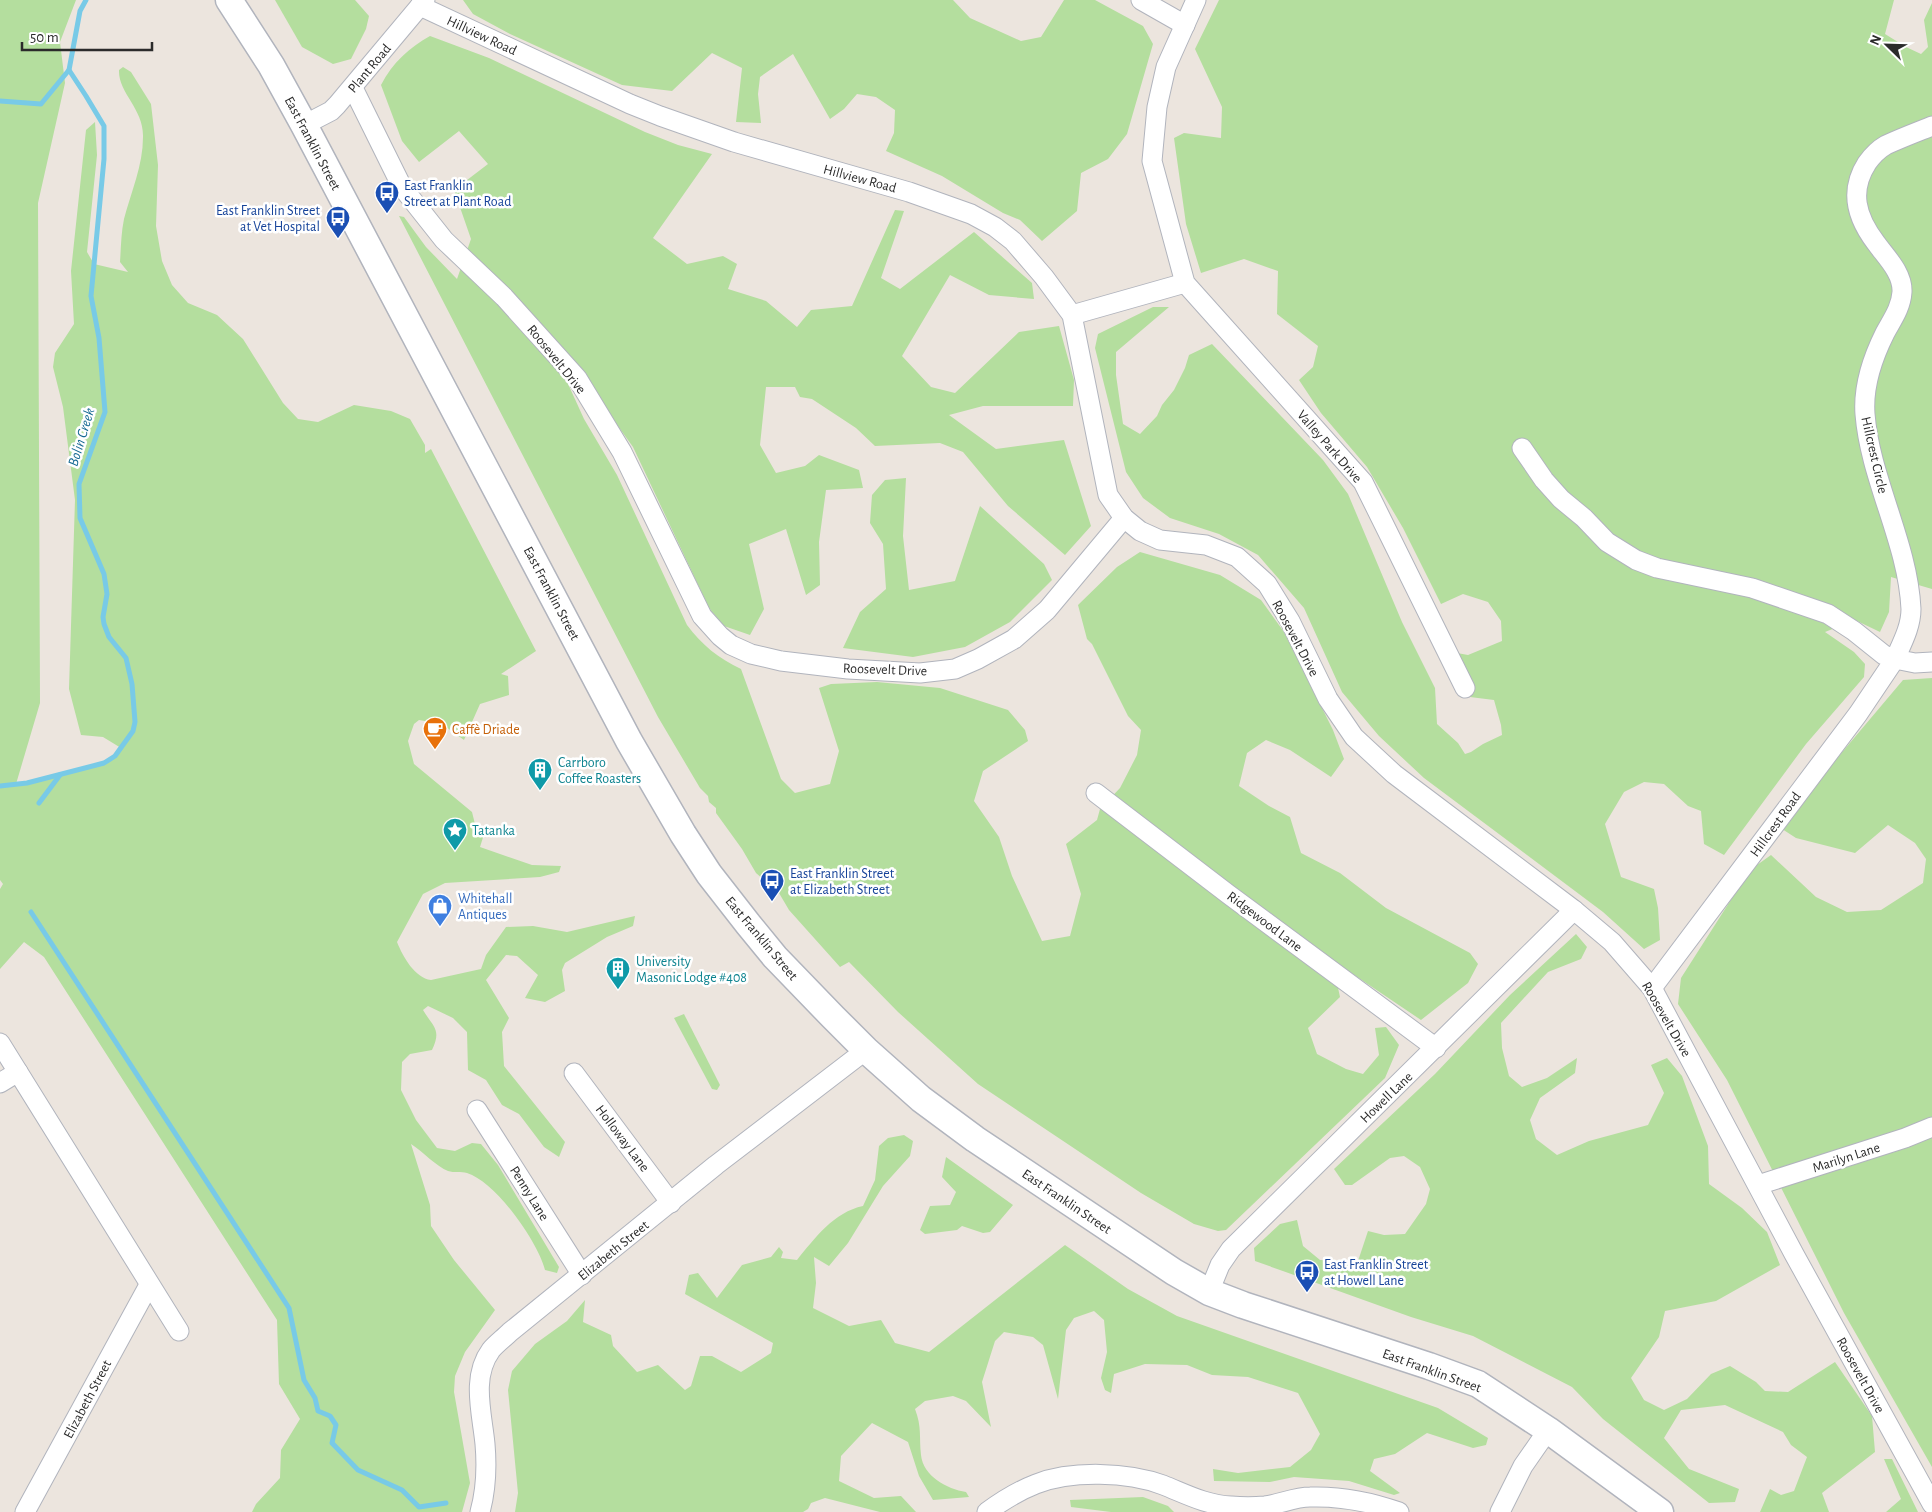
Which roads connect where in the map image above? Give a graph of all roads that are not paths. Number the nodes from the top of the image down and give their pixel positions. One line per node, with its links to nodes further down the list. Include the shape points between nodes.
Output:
1 (229, 0): 7 (main road, East Franklin Street, via 271,65)
2 (1141, 0): 5 (street)
3 (1196, 0): 5 (street, Valley Park Drive)
4 (422, 3): 6 (street, Plant Road); 10 (street, Hillview Road, via 660,116 743,145 909,192 971,214 1013,241)
5 (1184, 24): 9 (street, Valley Park Drive, via 1166,67 1157,107 1152,161)
6 (353, 88): 7 (street, Plant Road, via 331,111); 12 (street, Roosevelt Drive, via 408,194 444,240 504,297 577,378 622,452 702,616 731,644 751,654 781,661 848,669 920,673 955,669 1014,639 1047,610)
7 (304, 125): 21 (main road, East Franklin Street, via 663,803 709,874 764,944)
8 (1932, 126): 13 (street, Hillcrest Circle, via 1885,146 1862,171 1856,188 1858,208 1867,231 1900,277 1902,291 1898,311 1872,362 1865,412 1869,440 1905,571 1911,610 1908,632)
9 (1185, 283): 10 (street); 15 (street, Valley Park Drive, via 1363,482)
10 (1072, 315): 12 (street, Hillview Road, via 1108,495)
11 (1522, 448): 13 (street, via 1561,499 1607,542 1636,560 1657,568 1752,588 1828,614 1884,655)
12 (1124, 518): 17 (street, Roosevelt Drive, via 1140,531 1160,540 1206,545 1237,557 1267,584 1290,621 1328,700 1354,737 1394,774)
13 (1895, 659): 14 (street); 18 (street, Hillcrest Road, via 1858,714)
14 (1932, 662)
15 (1465, 688)
16 (1096, 793): 20 (street, Ridgewood Lane)
17 (1574, 910): 18 (street, Roosevelt Drive, via 1612,942); 20 (street, Howell Lane)
18 (1652, 988): 27 (street, Roosevelt Drive)
19 (0, 1043): 22 (street)
20 (1436, 1048): 31 (street, Howell Lane, via 1231,1249 1220,1265)
21 (866, 1050): 28 (street, Elizabeth Street); 31 (main road, East Franklin Street, via 920,1099 976,1139)
22 (18, 1072): 24 (street); 30 (street)
23 (574, 1073): 28 (street, Holloway Lane)
24 (0, 1083)
25 (477, 1110): 29 (street, Penny Lane)
26 (1932, 1127): 27 (street, Marilyn Lane)
27 (1758, 1185): 34 (street, Roosevelt Drive)
28 (671, 1202): 29 (street, Elizabeth Street)
29 (582, 1275): 36 (street, Elizabeth Street, via 510,1332 491,1350 484,1363 479,1401 485,1446 486,1492)
30 (148, 1285): 32 (street); 35 (street, Elizabeth Street)
31 (1209, 1292): 33 (main road, East Franklin Street, via 1478,1384)
32 (178, 1331)
33 (1548, 1430): 39 (street, via 1523,1466); 40 (main road, East Franklin Street)
34 (1932, 1504)
35 (25, 1512)
36 (480, 1512)
37 (987, 1512): 38 (street, via 1005,1499 1038,1484 1095,1474 1140,1478 1192,1498 1228,1506 1266,1506 1310,1497 1366,1502)
38 (1399, 1512)
39 (1500, 1512)
40 (1660, 1512)

